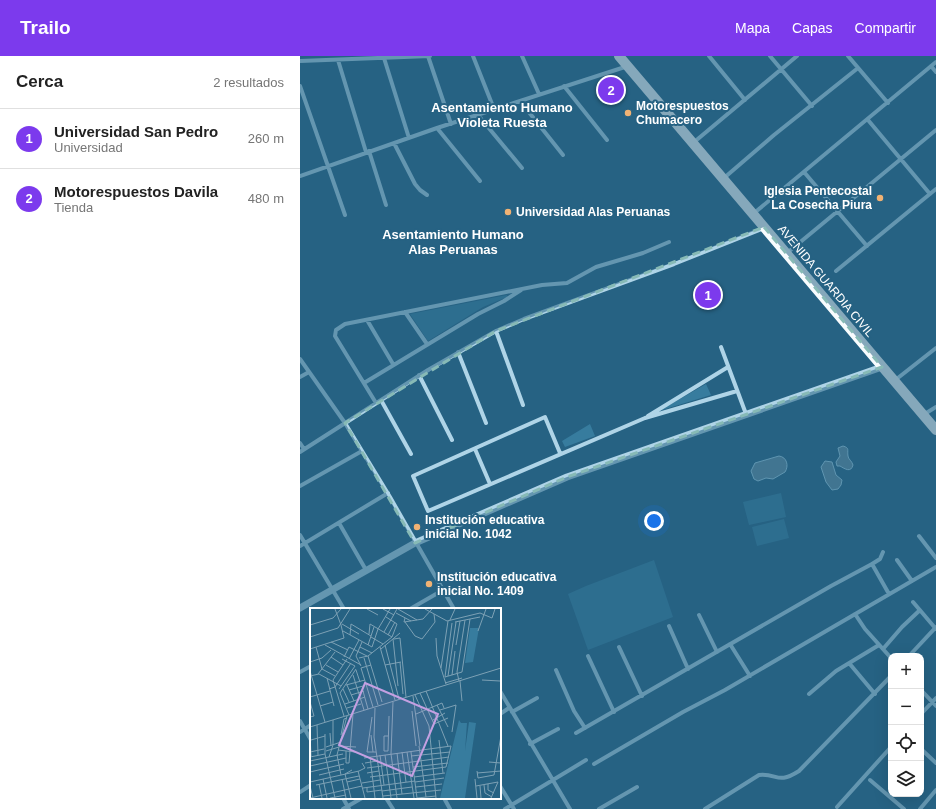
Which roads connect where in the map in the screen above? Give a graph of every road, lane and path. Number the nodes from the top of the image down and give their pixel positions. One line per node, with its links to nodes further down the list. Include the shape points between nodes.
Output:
1 (324, 56): 12 (street)
2 (429, 56): 10 (street); 31 (street)
3 (473, 56): 28 (street)
4 (522, 56): 23 (street)
5 (619, 56): 16 (highway, AVENIDA GUARDIA CIVIL)
6 (709, 56): 24 (street)
7 (770, 56): 19 (street)
8 (797, 56): 19 (street)
9 (848, 56): 18 (street)
10 (400, 57): 11 (street)
11 (384, 58): 13 (street); 34 (street)
12 (328, 60): 13 (street); 14 (street)
13 (338, 60): 38 (street)
14 (300, 61)
15 (936, 62): 17 (street)
16 (628, 66): 22 (street); 37 (highway, AVENIDA GUARDIA CIVIL)
17 (931, 66): 20 (street); 26 (street)
18 (858, 68): 26 (street); 27 (street)
19 (781, 69): 24 (street); 27 (street)
20 (936, 72)
21 (300, 86): 41 (street)
22 (564, 86): 23 (street); 35 (street)
23 (539, 94): 25 (street)
24 (745, 100): 37 (street)
25 (520, 101): 28 (street); 39 (street)
26 (888, 103): 30 (street)
27 (812, 106): 45 (street)
28 (494, 109): 29 (street)
29 (478, 115): 31 (street); 42 (street)
30 (868, 120): 40 (street); 43 (street)
31 (451, 124): 32 (street)
32 (437, 128): 34 (street); 46 (street)
33 (936, 130): 40 (street)
34 (409, 138): 36 (street)
35 (607, 140)
36 (394, 143): 38 (street); 49 (street, via 415,184)
37 (693, 143): 45 (highway, AVENIDA GUARDIA CIVIL)
38 (368, 152): 41 (street); 50 (street)
39 (563, 155)
40 (902, 159): 48 (street); 51 (street)
41 (327, 166): 44 (street); 53 (street)
42 (522, 168)
43 (804, 172): 51 (street); 52 (street)
44 (300, 176)
45 (723, 179): 52 (highway, AVENIDA GUARDIA CIVIL)
46 (480, 181)
47 (936, 189): 48 (street)
48 (930, 194): 56 (street)
49 (427, 195)
50 (386, 205)
51 (837, 212): 56 (street); 57 (street)
52 (753, 214): 54 (highway, AVENIDA GUARDIA CIVIL)
53 (345, 215)
54 (764, 227): 57 (highway, AVENIDA GUARDIA CIVIL); 62 (street)
55 (669, 242): 59 (street, via 596,267 567,283)
56 (867, 246): 58 (street)
57 (786, 254): 69 (highway, AVENIDA GUARDIA CIVIL)
58 (836, 271)
59 (523, 288): 60 (street); 63 (street, via 504,302)
60 (405, 312): 61 (street); 63 (street)
61 (366, 320): 68 (street); 75 (street, via 345,324 335,332)
62 (496, 331): 66 (street); 79 (street)
63 (427, 344): 68 (street)
64 (721, 347): 70 (street)
65 (936, 348): 74 (street)
66 (458, 352): 72 (street); 85 (street)
67 (300, 359): 71 (street)
68 (393, 364): 75 (street)
69 (882, 366): 74 (highway, AVENIDA GUARDIA CIVIL); 81 (street)
70 (728, 367): 76 (street); 83 (street)
71 (309, 372): 73 (street); 84 (street)
72 (419, 375): 77 (street); 87 (street)
73 (300, 377)
74 (894, 381): 82 (highway, AVENIDA GUARDIA CIVIL)
75 (364, 383): 78 (street)
76 (738, 391): 81 (street); 83 (street)
77 (381, 400): 78 (street); 94 (street)
78 (376, 403): 84 (street)
79 (523, 405)
80 (936, 407): 82 (street)
81 (746, 414): 101 (street, via 567,477)
82 (923, 415): 86 (highway, AVENIDA GUARDIA CIVIL)
83 (645, 418): 93 (street)
84 (345, 423): 89 (street); 91 (street)
85 (486, 423)
86 (936, 430)
87 (452, 440)
88 (300, 443): 89 (street)
89 (304, 449): 92 (street)
90 (475, 449): 93 (street, via 545,417); 95 (street); 95 (street, via 413,476 428,511)
91 (362, 451): 96 (street); 97 (street)
92 (300, 452)
93 (560, 453): 95 (street)
94 (411, 454)
95 (490, 484)
96 (300, 486)
97 (388, 494): 98 (street); 101 (street)
98 (338, 523): 102 (street); 109 (street)
99 (300, 535): 102 (street)
100 (919, 536): 105 (street)
101 (415, 543): 109 (street); 112 (street)
102 (305, 544): 103 (street); 111 (street)
103 (300, 546)
104 (883, 552): 107 (street, via 880,559)
105 (936, 558)
106 (898, 560): 110 (street)
107 (872, 564): 113 (street); 124 (street)
108 (936, 567): 110 (street)
109 (366, 570): 111 (street)
110 (912, 581): 113 (street)
111 (332, 589): 115 (street); 116 (street)
112 (443, 590): 117 (street); 118 (street)
113 (889, 594): 120 (street)
114 (913, 602): 119 (street)
115 (300, 608)
116 (343, 608)
117 (412, 608)
118 (453, 608)
119 (920, 610): 123 (street); 126 (street)
120 (855, 614): 126 (street, via 865,630); 136 (street)
121 (699, 615): 127 (street)
122 (668, 626): 133 (street)
123 (936, 628): 128 (street)
124 (730, 644): 127 (street); 136 (street)
125 (620, 646): 142 (street)
126 (881, 647): 129 (street); 131 (street)
127 (717, 652): 133 (street)
128 (912, 653)
129 (888, 655)
130 (588, 656): 149 (street)
131 (849, 663): 140 (street); 141 (street)
132 (310, 667): 135 (street)
133 (688, 668): 142 (street)
134 (556, 670): 153 (street, via 574,711)
135 (300, 672)
136 (750, 676): 164 (street)
137 (888, 679): 141 (street)
138 (501, 693): 147 (street)
139 (924, 693): 145 (street)
140 (809, 694)
141 (875, 694): 183 (street, via 798,771 781,779 767,774 759,775)
142 (642, 696): 149 (street)
143 (537, 698): 147 (street)
144 (936, 698): 145 (street)
145 (932, 702): 146 (street); 148 (street)
146 (936, 706)
147 (511, 710): 150 (street); 159 (street)
148 (924, 711)
149 (614, 712): 153 (street)
150 (501, 714)
151 (300, 721): 154 (street)
152 (310, 726): 154 (street)
153 (585, 728): 157 (street)
154 (305, 729): 156 (street); 158 (street)
155 (558, 729): 159 (street)
156 (300, 732)
157 (576, 733)
158 (310, 738)
159 (530, 744): 166 (street)
160 (888, 750): 176 (street)
161 (924, 752): 163 (street)
162 (586, 760): 166 (street)
163 (936, 763)
164 (594, 764)
165 (870, 780): 184 (street)
166 (552, 781): 175 (street); 181 (street)
167 (310, 786): 171 (street)
168 (637, 787): 182 (street)
169 (501, 788): 175 (street)
170 (936, 790): 185 (street)
171 (300, 792)
172 (360, 799): 177 (street)
173 (387, 799): 178 (street)
174 (445, 799): 179 (street)
175 (512, 807): 180 (street)
176 (838, 807)
177 (347, 808)
178 (393, 809)
179 (450, 809)
180 (505, 809)
181 (570, 809)
182 (599, 809)
183 (706, 809)
184 (904, 809)
185 (920, 809)

